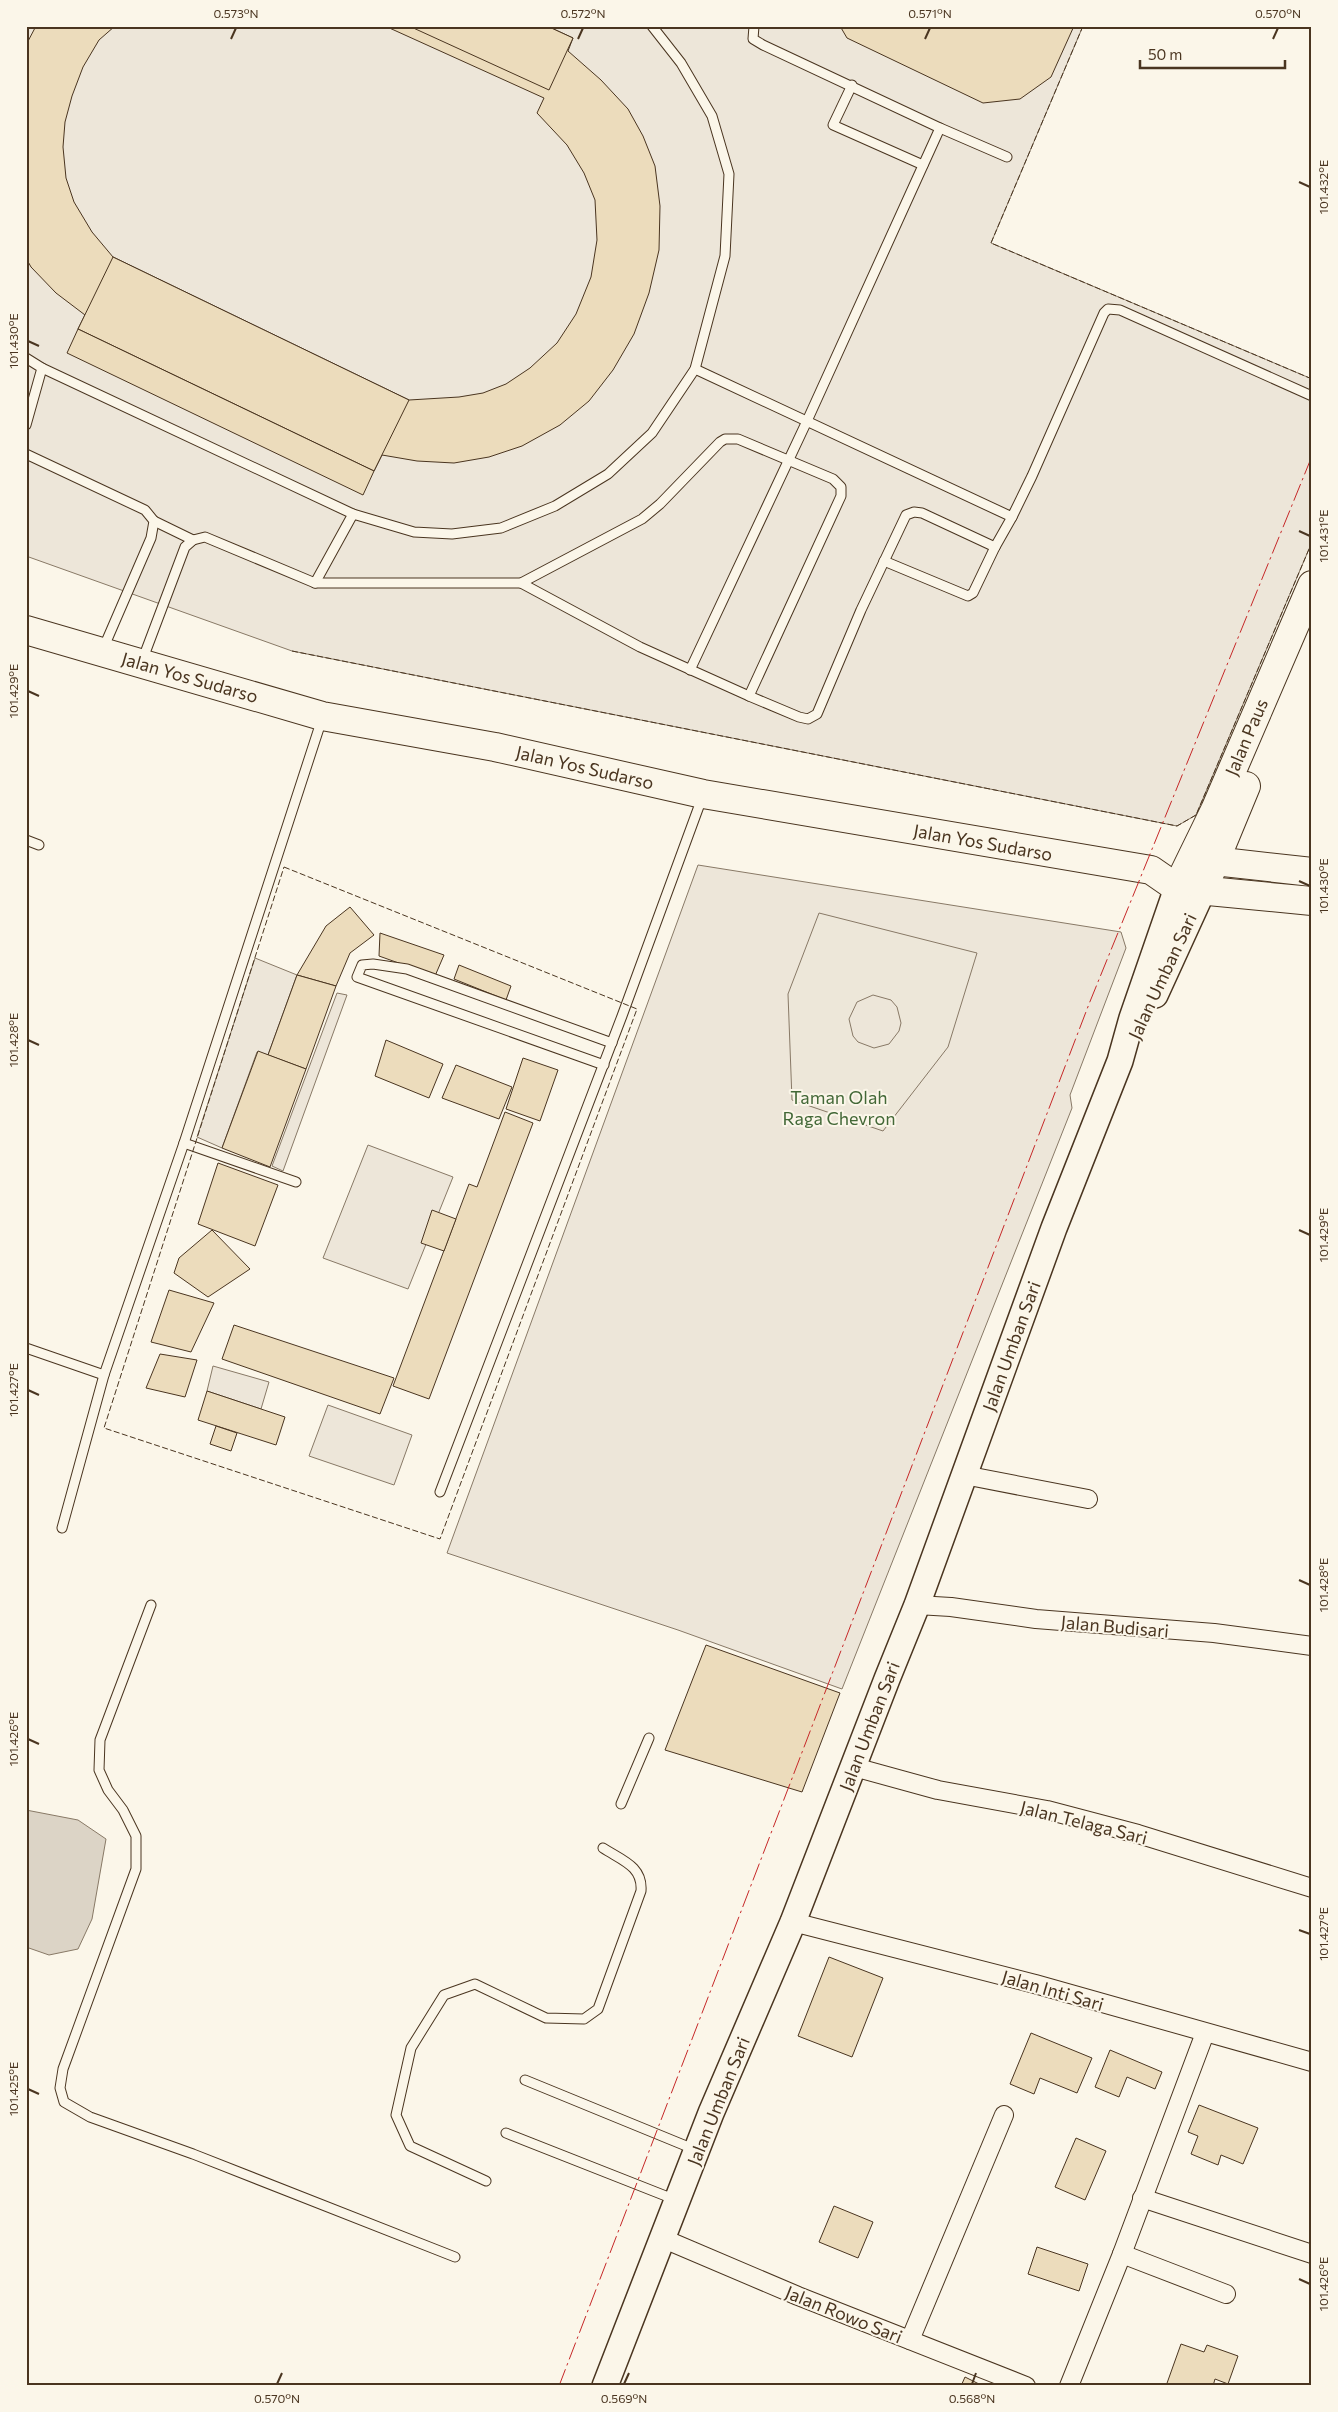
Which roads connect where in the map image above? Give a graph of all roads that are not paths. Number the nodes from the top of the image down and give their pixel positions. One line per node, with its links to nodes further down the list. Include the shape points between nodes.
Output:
1 (652, 26): 9 (lane, via 681,63 712,116 729,174 725,256)
2 (754, 26): 3 (lane, via 753,39)
3 (852, 85): 4 (lane); 6 (lane, via 832,125)
4 (940, 128): 5 (lane); 6 (lane)
5 (1007, 157)
6 (923, 165): 11 (lane)
7 (26, 358): 8 (lane)
8 (42, 368): 12 (lane); 15 (lane)
9 (695, 369): 11 (lane); 15 (lane, via 652,432 608,474 555,506 501,528 452,534 414,532)
10 (1312, 396): 16 (lane, via 1120,310 1108,309)
11 (807, 421): 14 (lane); 16 (lane)
12 (26, 425)
13 (26, 454): 17 (lane, via 145,510)
14 (788, 460): 21 (lane, via 738,440 725,439 642,519); 28 (lane); 29 (lane, via 833,479 841,487 841,496)
15 (353, 514): 22 (lane)
16 (1012, 517): 19 (lane)
17 (154, 521): 18 (lane); 26 (lane, via 151,538)
18 (193, 540): 22 (lane, via 205,537); 27 (lane, via 185,547 170,582)
19 (995, 547): 20 (lane, via 914,512 902,521); 20 (lane, via 974,593 968,596)
20 (884, 561): 29 (lane, via 817,714 808,719 799,717)
21 (521, 583): 22 (lane); 28 (lane)
22 (315, 584)
23 (1312, 585): 34 (main road, Jalan Paus, via 1215,810)
24 (26, 630): 26 (main road, Jalan Yos Sudarso)
25 (1312, 630): 34 (main road, Jalan Paus)
26 (102, 652): 27 (main road, Jalan Yos Sudarso)
27 (141, 663): 30 (main road, Jalan Yos Sudarso)
28 (690, 670): 29 (lane)
29 (749, 696)
30 (322, 716): 31 (main road, Jalan Yos Sudarso, via 495,747); 41 (lane)
31 (703, 794): 35 (main road, Jalan Yos Sudarso); 39 (lane)
32 (26, 840): 33 (lane)
33 (39, 845)
34 (1202, 860): 35 (main road, Jalan Yos Sudarso); 36 (main road, Jalan Yos Sudarso); 37 (main road, Jalan Paus)
35 (1151, 870): 37 (main road, Jalan Yos Sudarso)
36 (1312, 872)
37 (1190, 889): 38 (main road, Jalan Yos Sudarso); 45 (main road, Jalan Umban Sari, via 1143,1023 1120,1060 1054,1228)
38 (1312, 901)
39 (612, 1043): 40 (lane); 40 (lane, via 407,970 362,965 357,977)
40 (604, 1065): 46 (lane)
41 (184, 1143): 42 (lane); 44 (lane)
42 (296, 1182)
43 (26, 1348): 44 (lane)
44 (104, 1375): 48 (lane)
45 (964, 1475): 47 (street); 50 (main road, Jalan Umban Sari)
46 (440, 1492)
47 (1088, 1499)
48 (62, 1528)
49 (151, 1605): 70 (lane, via 100,1740 99,1770 136,1836 136,1869 63,2069 60,2088 64,2102 90,2117)
50 (918, 1605): 51 (street, Jalan Budisari, via 1046,1620 1214,1633); 53 (main road, Jalan Umban Sari)
51 (1312, 1646)
52 (649, 1738): 54 (lane)
53 (854, 1767): 56 (street, Jalan Telaga Sari, via 938,1790 1047,1810 1138,1834); 57 (main road, Jalan Umban Sari)
54 (621, 1804)
55 (603, 1848): 64 (lane, via 633,1868 642,1880 641,1891 598,2009 584,2019 546,2018 475,1984 444,1995 411,2048 396,2115 410,2146)
56 (1312, 1888)
57 (793, 1922): 58 (street, Jalan Inti Sari, via 1035,1984); 63 (main road, Jalan Umban Sari)
58 (1205, 2034): 59 (street, Jalan Inti Sari); 65 (street)
59 (1312, 2062)
60 (525, 2080): 63 (lane)
61 (1004, 2115): 72 (street)
62 (506, 2133): 66 (lane)
63 (697, 2150): 66 (main road, Jalan Umban Sari)
64 (486, 2181)
65 (1142, 2198): 68 (street); 69 (street)
66 (677, 2200): 67 (main road, Jalan Umban Sari)
67 (664, 2239): 72 (street, Jalan Rowo Sari); 73 (main road, Jalan Umban Sari)
68 (1122, 2254): 71 (street); 75 (street)
69 (1312, 2254)
70 (455, 2257)
71 (1226, 2294)
72 (910, 2340): 74 (street, Jalan Rowo Sari)
73 (606, 2386)
74 (1026, 2386)
75 (1069, 2386)

